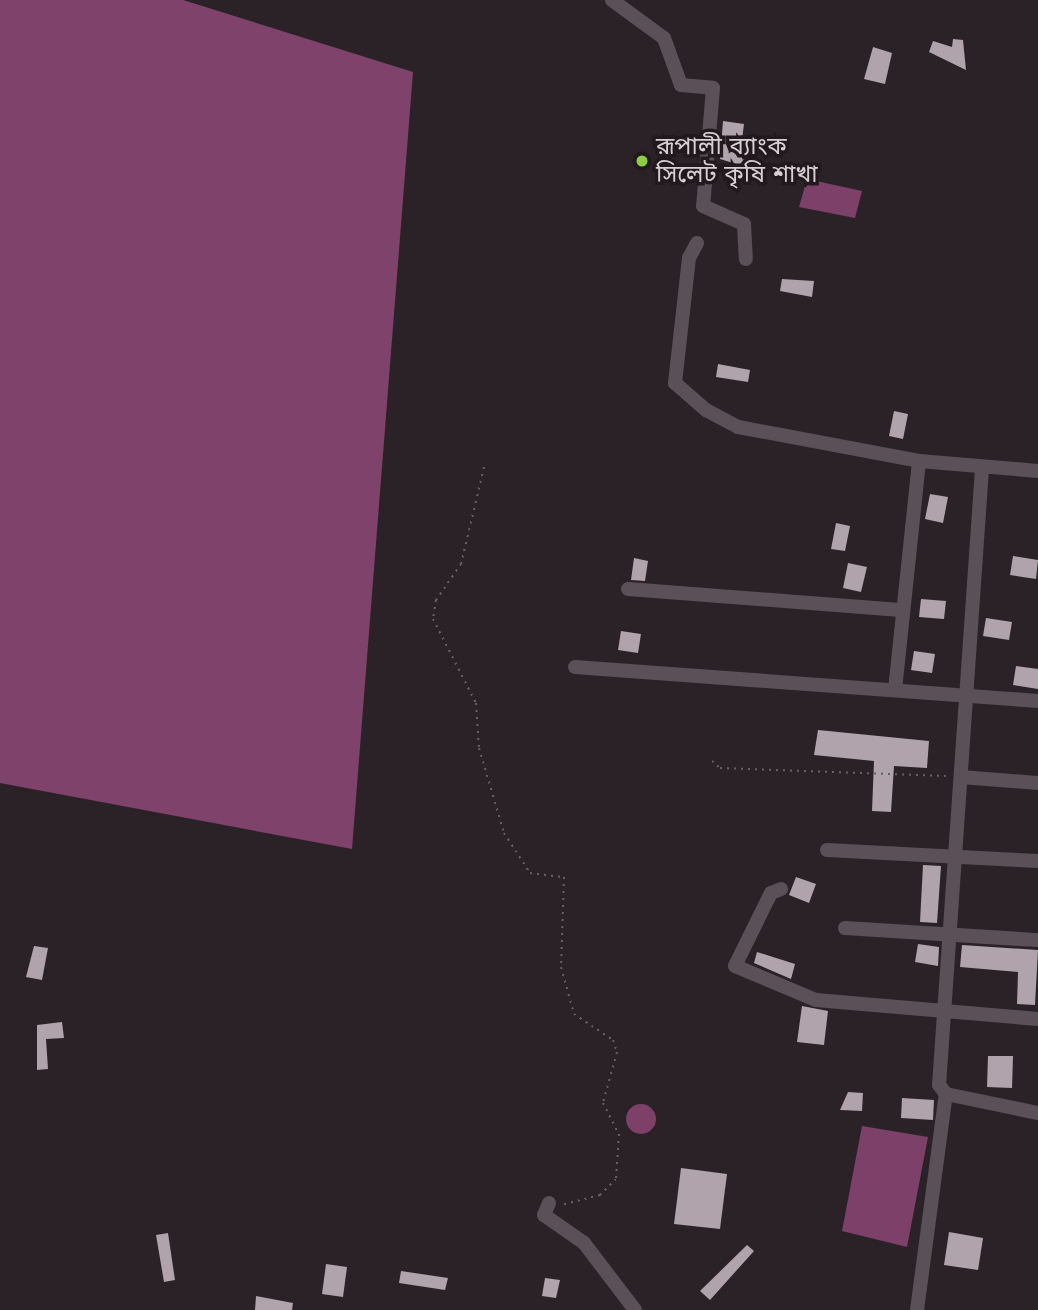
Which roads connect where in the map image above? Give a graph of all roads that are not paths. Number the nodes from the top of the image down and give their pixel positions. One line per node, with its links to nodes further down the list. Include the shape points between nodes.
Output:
1 (612, 0): 3 (street, via 664,38 681,85 713,88 703,206 744,224)
2 (697, 243): 4 (street, via 689,258 674,375 681,390 738,427)
3 (746, 259)
4 (919, 461): 5 (street); 8 (street)
5 (982, 469): 6 (street); 11 (street)
6 (1038, 471)
7 (628, 589): 8 (street)
8 (903, 610): 10 (street)
9 (575, 667): 10 (street)
10 (895, 690): 11 (street)
11 (967, 695): 12 (street); 13 (street)
12 (1038, 701)
13 (961, 777): 14 (street); 16 (street)
14 (1038, 783)
15 (827, 850): 16 (street)
16 (956, 854): 17 (street); 20 (street)
17 (1038, 861)
18 (782, 889): 22 (street, via 771,893 735,966 816,1000)
19 (845, 928): 20 (street)
20 (950, 934): 21 (street); 22 (street)
21 (1038, 940)
22 (945, 1011): 23 (street); 24 (street, via 939,1085)
23 (1038, 1019)
24 (946, 1094): 25 (street); 28 (street)
25 (1038, 1113)
26 (549, 1203): 27 (street, via 544,1215 583,1243)
27 (635, 1310)
28 (917, 1310)

